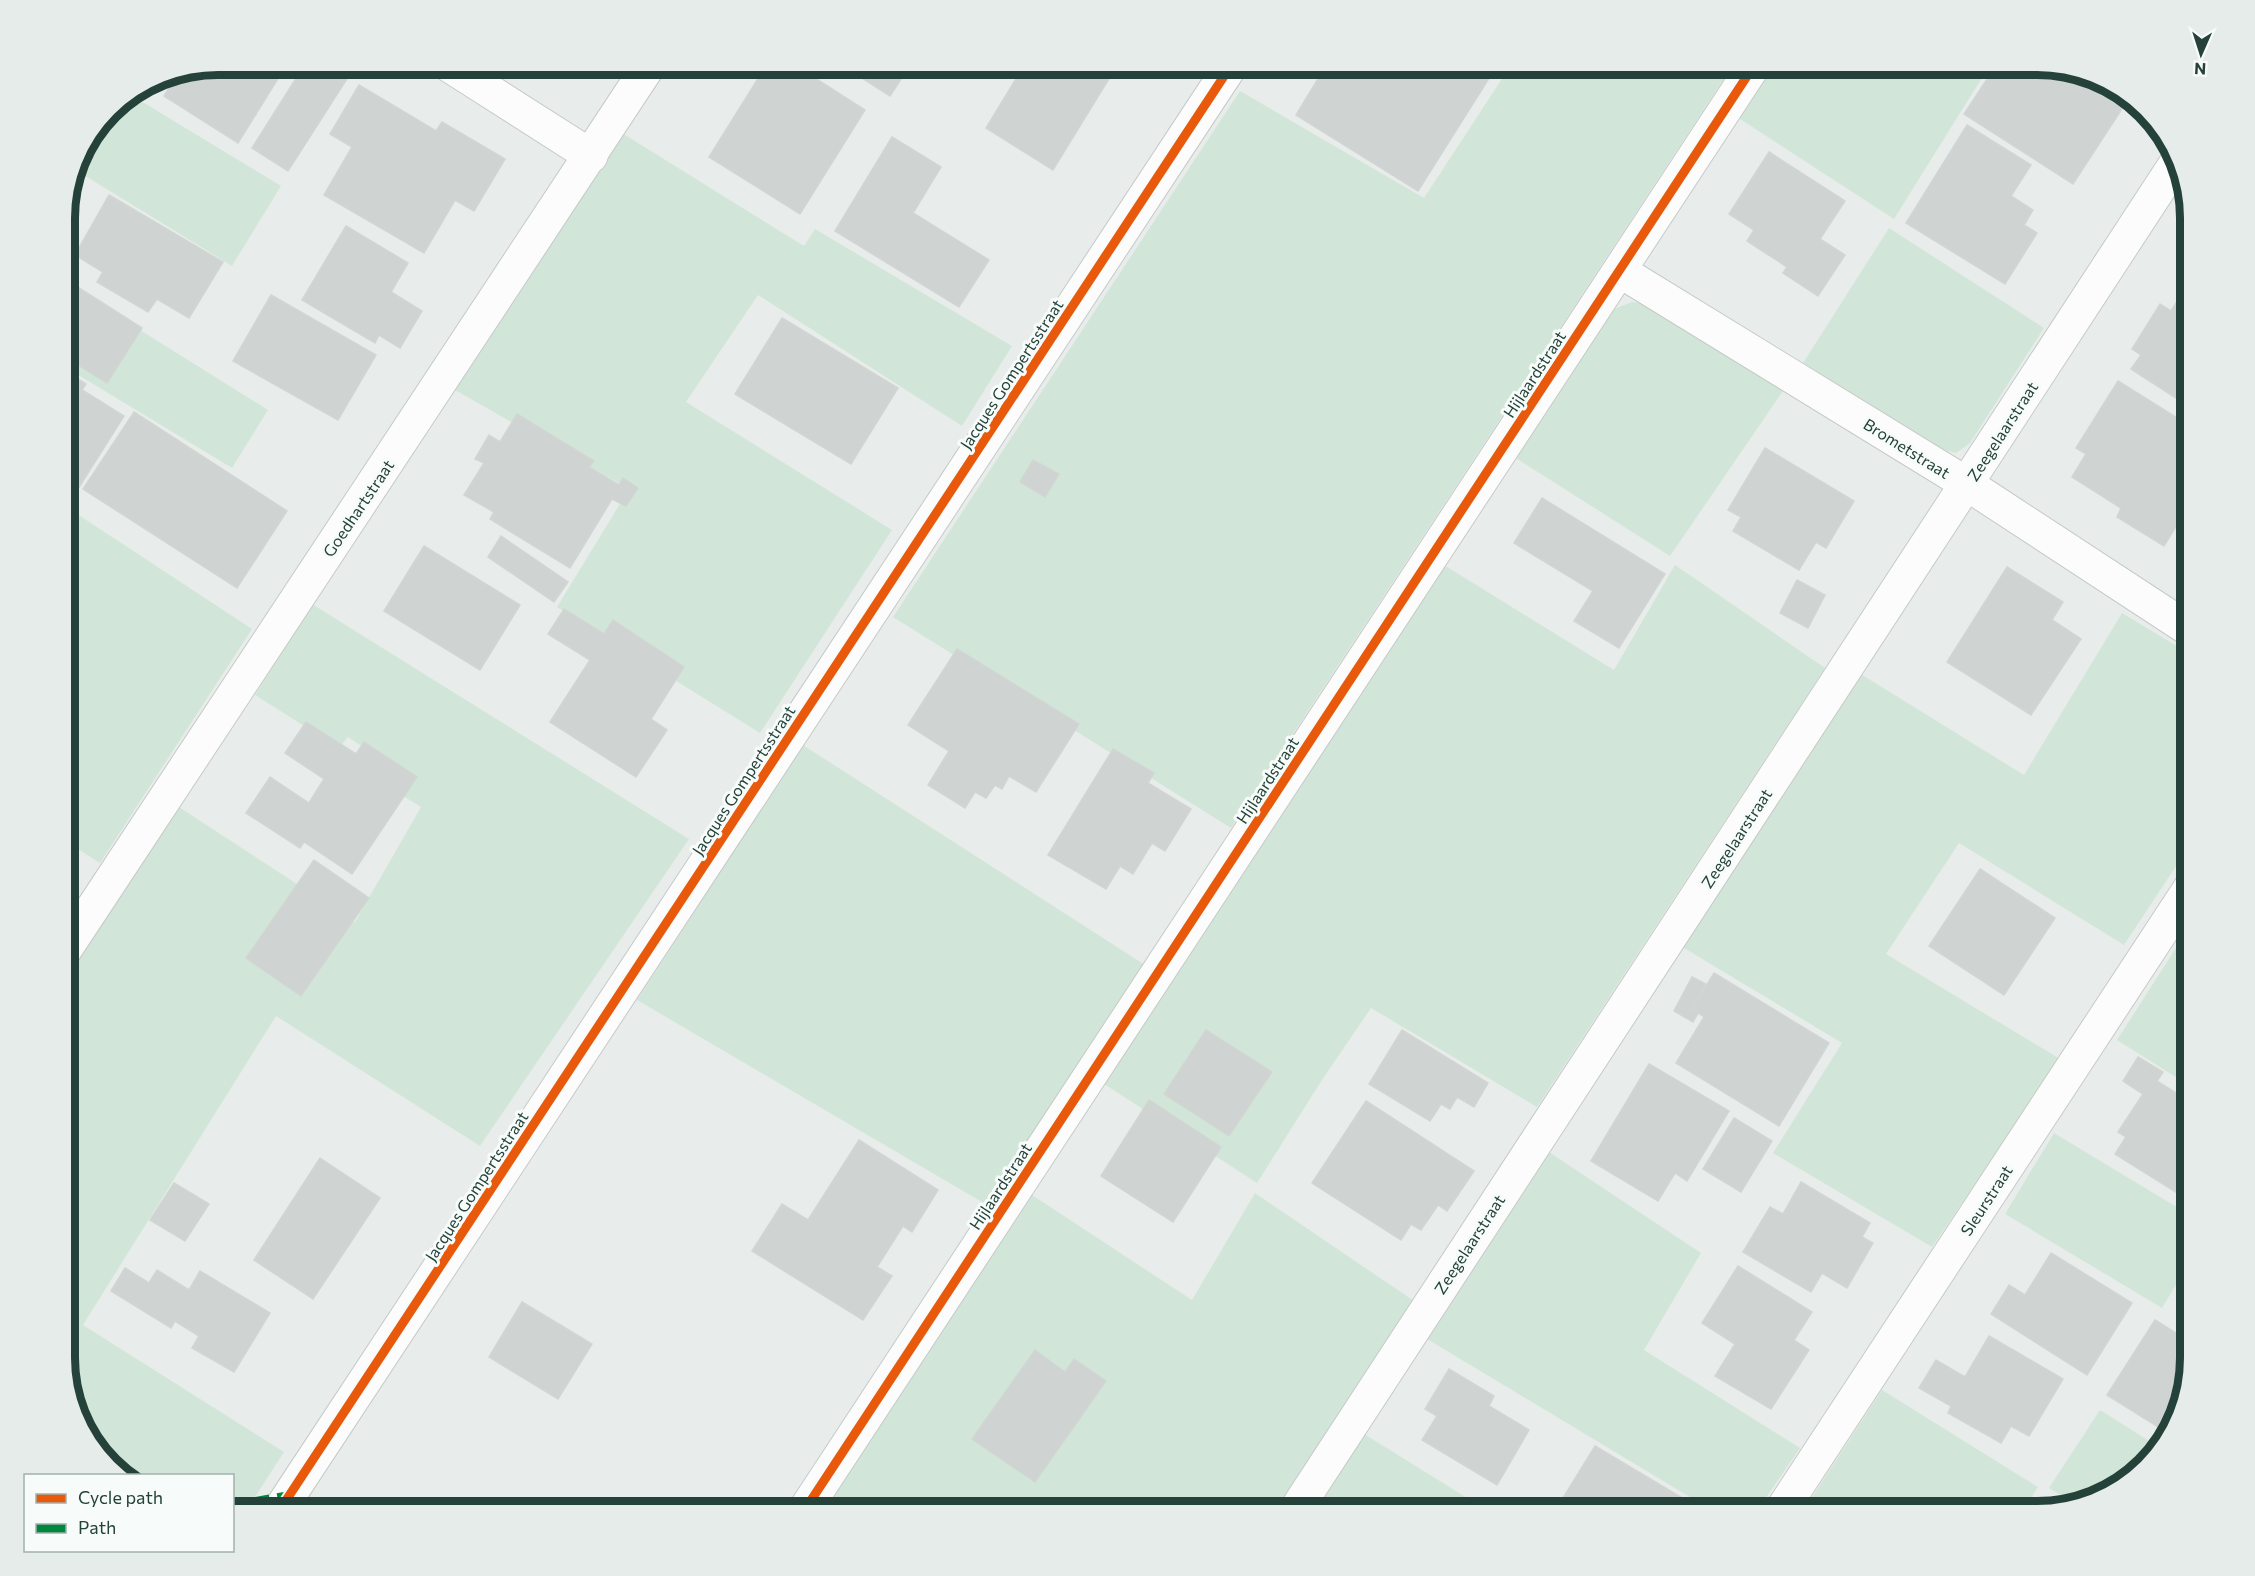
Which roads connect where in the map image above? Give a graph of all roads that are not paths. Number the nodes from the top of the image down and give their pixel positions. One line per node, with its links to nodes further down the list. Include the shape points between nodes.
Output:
1 (464, 75): 5 (street)
2 (643, 75): 5 (street, Goedhartstraat)
3 (1225, 75): 12 (street, Jacques Gompertsstraat)
4 (1748, 75): 7 (street, Hijlaardstraat)
5 (591, 156): 11 (street, Goedhartstraat)
6 (2171, 170): 8 (street, Zeegelaarstraat)
7 (1620, 271): 8 (street, Brometstraat); 13 (street, Hijlaardstraat)
8 (1967, 484): 9 (street, Brometstraat); 14 (street, Zeegelaarstraat)
9 (2180, 623)
10 (2180, 903): 15 (street, Sleurstraat)
11 (75, 935)
12 (286, 1501)
13 (811, 1501)
14 (1301, 1501)
15 (1788, 1501)

